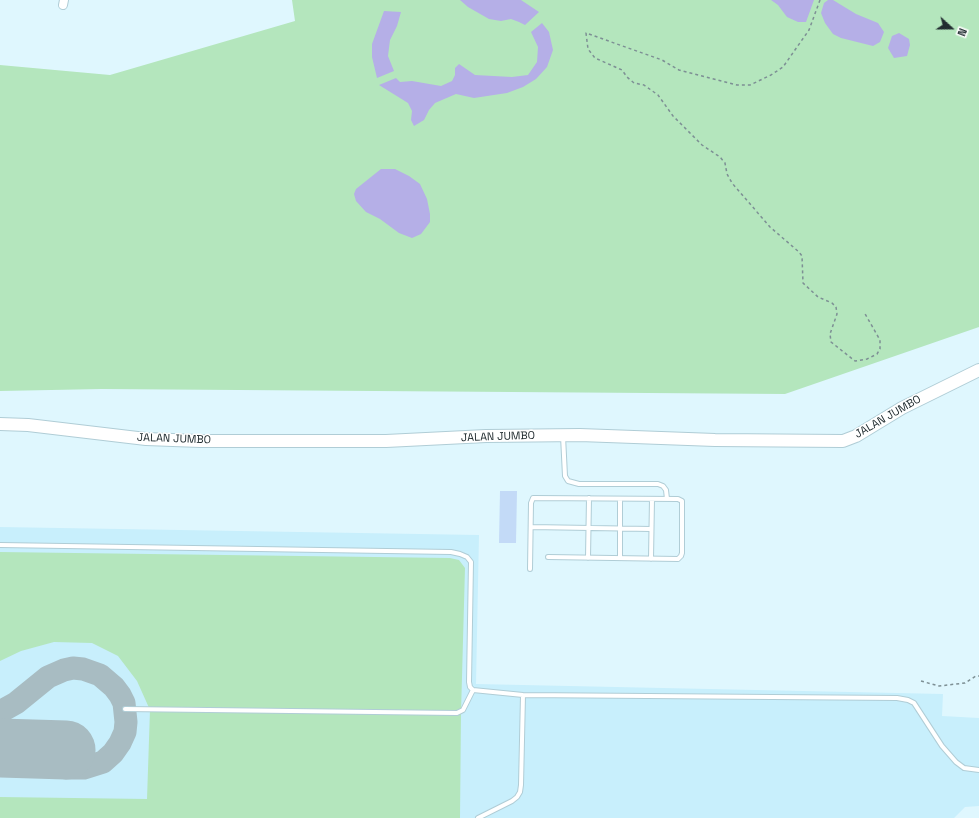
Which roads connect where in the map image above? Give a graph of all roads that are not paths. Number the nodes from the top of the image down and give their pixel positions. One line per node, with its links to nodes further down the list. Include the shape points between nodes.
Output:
1 (979, 370): 3 (main road, JALAN JUMBO, via 843,441)
2 (0, 424): 3 (main road, JALAN JUMBO, via 146,439 200,441 386,442 486,436)
3 (563, 436): 7 (lane, via 565,476 568,481 579,484 658,484 666,490)
4 (589, 498): 5 (lane); 8 (lane, via 533,498); 9 (lane)
5 (620, 499): 6 (lane); 10 (lane)
6 (652, 499): 7 (lane); 11 (lane)
7 (667, 499): 16 (lane, via 678,499 683,503 681,556 678,559)
8 (531, 527): 9 (lane); 17 (lane)
9 (589, 528): 10 (lane); 14 (lane)
10 (620, 528): 11 (lane); 15 (lane)
11 (651, 529): 16 (lane)
12 (0, 545): 18 (lane, via 460,554 471,562 469,682)
13 (548, 557): 14 (lane)
14 (588, 558): 15 (lane)
15 (620, 558): 16 (lane)
16 (651, 558)
17 (530, 569)
18 (473, 690): 19 (lane); 20 (lane, via 463,710 457,714)
19 (523, 695): 21 (lane, via 897,698 914,703 942,746 956,762 964,768); 22 (lane, via 520,792 517,798)
20 (125, 710)
21 (979, 770)
22 (478, 818)

